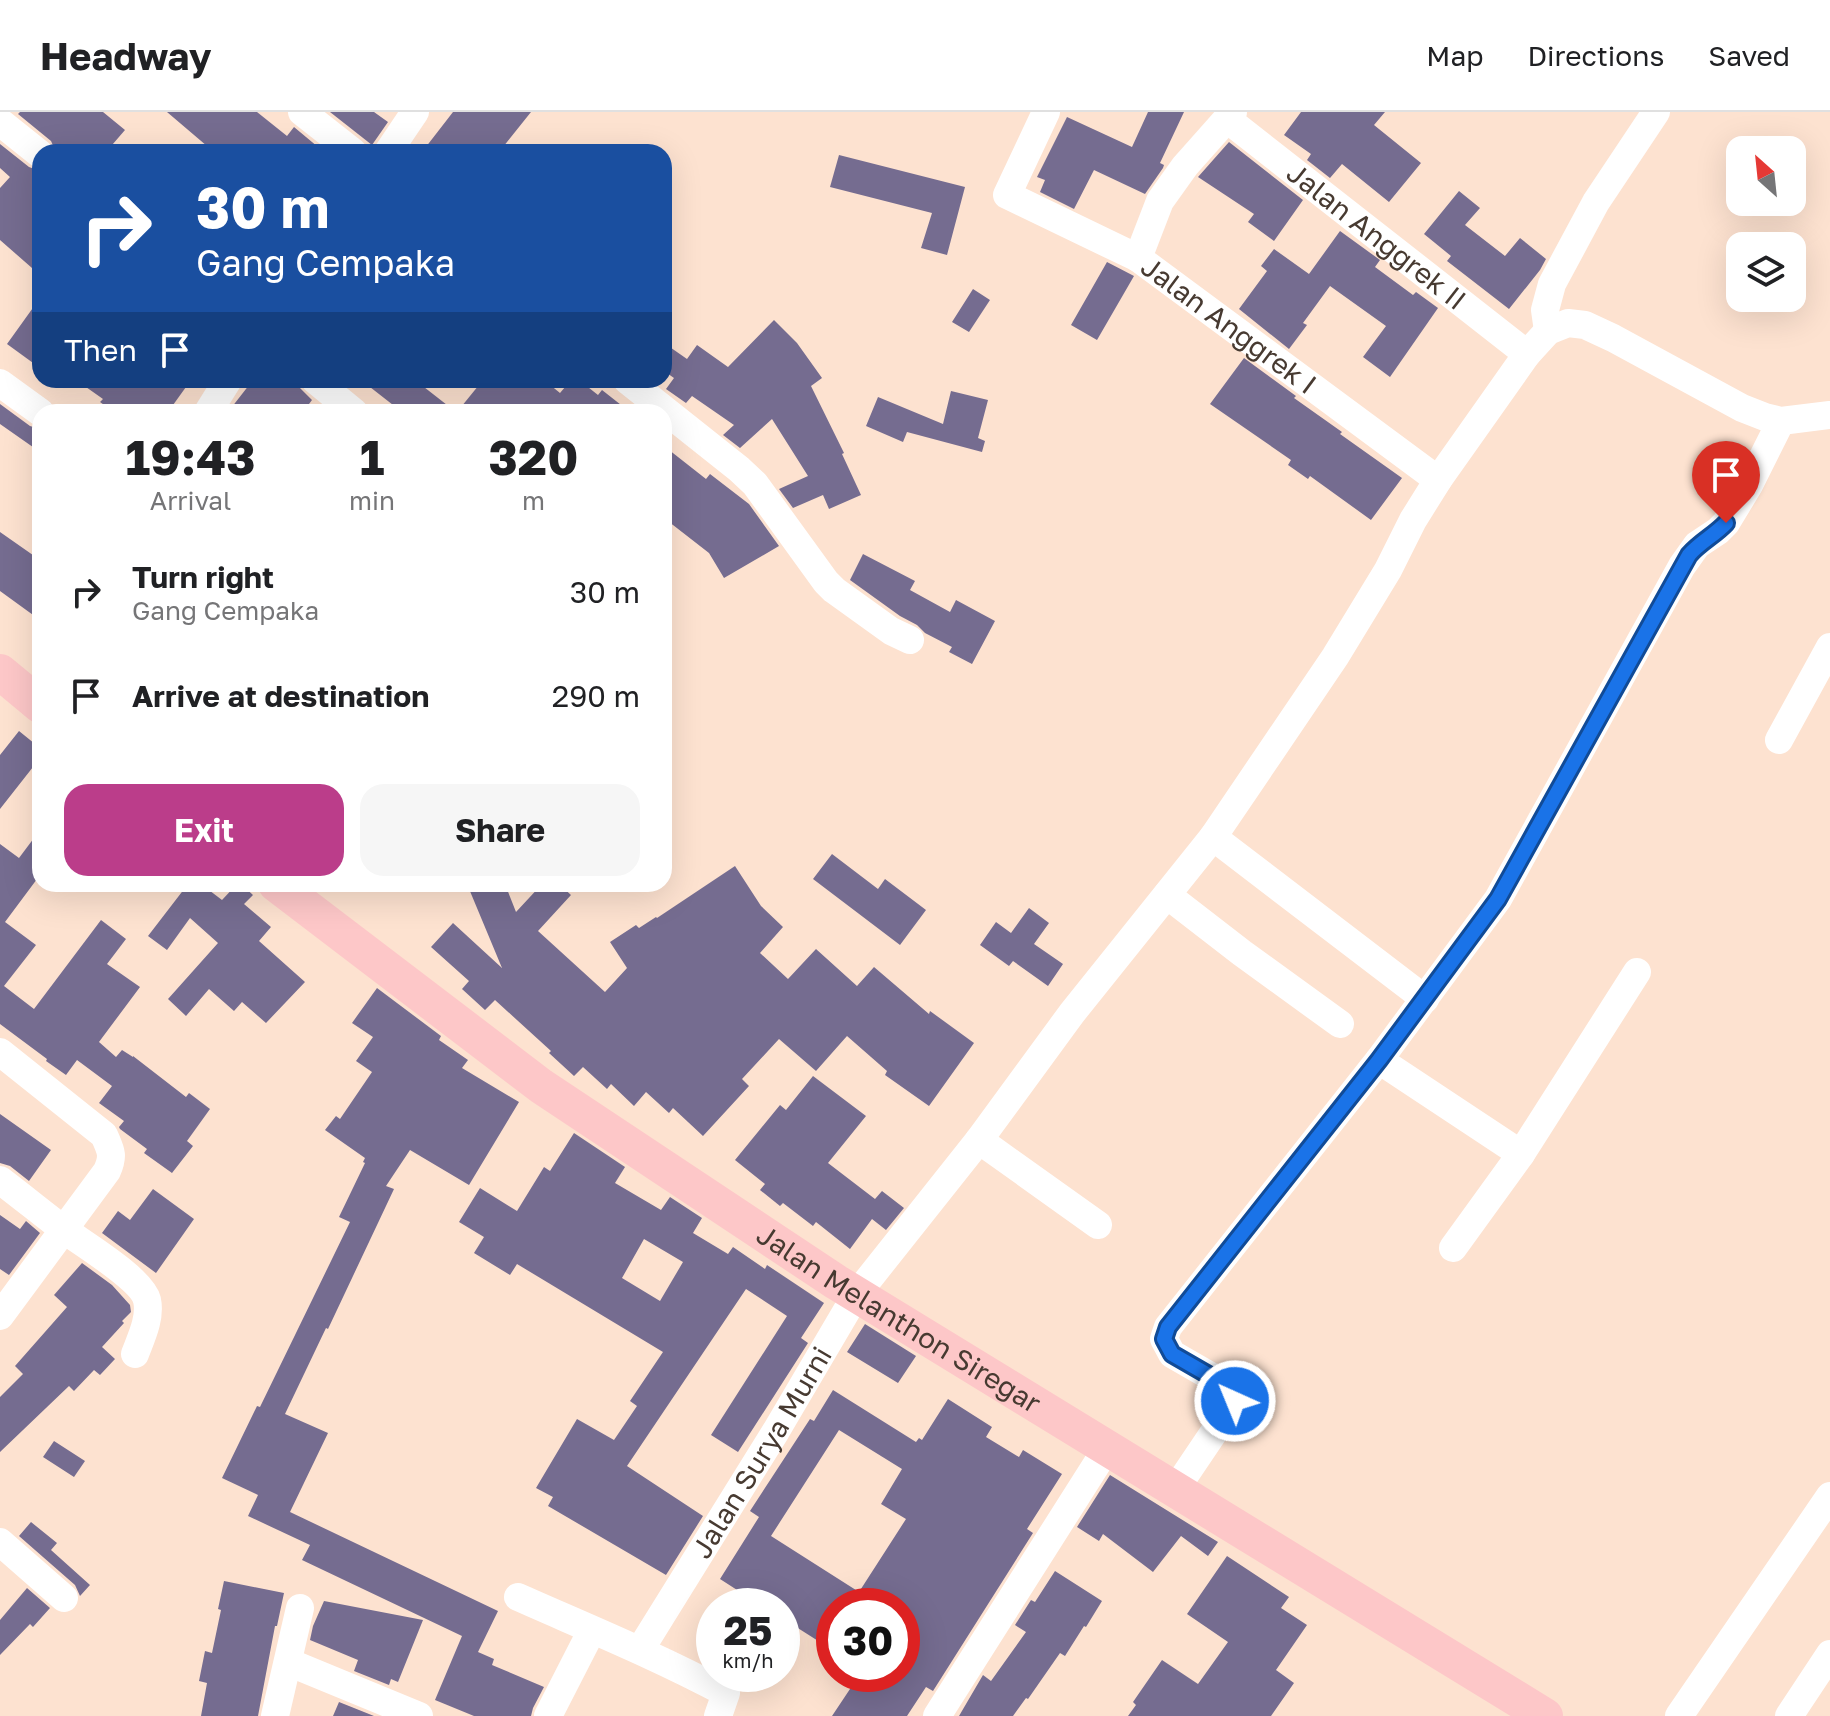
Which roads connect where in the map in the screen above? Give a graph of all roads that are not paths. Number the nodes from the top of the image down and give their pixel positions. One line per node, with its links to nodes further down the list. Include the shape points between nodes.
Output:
1 (302, 112): 7 (street)
2 (415, 112): 8 (street)
3 (1046, 112): 10 (street, Jalan Anggrek I, via 1007,195)
4 (1656, 112): 11 (street, via 1596,202 1552,284 1545,310)
5 (1230, 115): 10 (street, via 1160,201); 12 (street, Jalan Anggrek II)
6 (0, 122): 9 (street)
7 (343, 144)
8 (393, 144)
9 (32, 148)
10 (1138, 258): 22 (street, Jalan Anggrek I)
11 (1548, 331): 12 (street, Jalan Surya Murni); 21 (street, via 1568,323 1585,325 1742,408)
12 (1527, 354): 22 (street, Jalan Surya Murni)
13 (0, 383): 18 (street)
14 (325, 388): 16 (street)
15 (637, 388): 17 (street)
16 (344, 404)
17 (657, 404)
18 (32, 406)
19 (1830, 415): 21 (street)
20 (672, 416): 23 (street, via 755,484 834,590)
21 (1781, 421): 32 (street, via 1726,523 1697,545 1682,566 1498,899)
22 (1438, 480): 28 (street, Jalan Surya Murni, via 1335,657)
23 (910, 640)
24 (1830, 647): 27 (street)
25 (0, 672): 26 (main road)
26 (32, 695)
27 (1779, 740)
28 (1213, 837): 30 (street, Jalan Surya Murni); 32 (street)
29 (286, 892): 42 (main road, Jalan Melanthon Siregar, via 541,1086)
30 (1167, 895): 33 (street); 36 (street, Jalan Surya Murni)
31 (1637, 972): 37 (street)
32 (1425, 999): 35 (street)
33 (1340, 1024)
34 (0, 1052): 40 (street, via 104,1135 111,1150 107,1171)
35 (1379, 1060): 37 (street); 46 (street, via 1168,1327 1164,1339 1172,1354 1235,1393 1235,1401)
36 (979, 1140): 39 (street); 42 (street, Jalan Surya Murni)
37 (1521, 1154): 41 (street)
38 (0, 1180): 40 (street)
39 (1098, 1225)
40 (64, 1230): 43 (street); 44 (street, via 121,1270 147,1298)
41 (1453, 1248)
42 (856, 1295): 45 (main road, Jalan Melanthon Siregar); 53 (street, Jalan Surya Murni)
43 (0, 1316)
44 (135, 1354)
45 (1107, 1448): 46 (main road, Jalan Melanthon Siregar); 60 (street)
46 (1175, 1490): 61 (main road, Jalan Melanthon Siregar)
47 (1830, 1496): 62 (street)
48 (0, 1542): 50 (street)
49 (518, 1597): 52 (street)
50 (64, 1598)
51 (300, 1608): 55 (street)
52 (592, 1630): 53 (street); 58 (street)
53 (640, 1650): 59 (street, via 726,1693)
54 (1830, 1654): 63 (street)
55 (288, 1662): 56 (street); 57 (street)
56 (275, 1716)
57 (419, 1716)
58 (548, 1716)
59 (718, 1716)
60 (937, 1716)
61 (1545, 1716)
62 (1679, 1716)
63 (1789, 1716)

